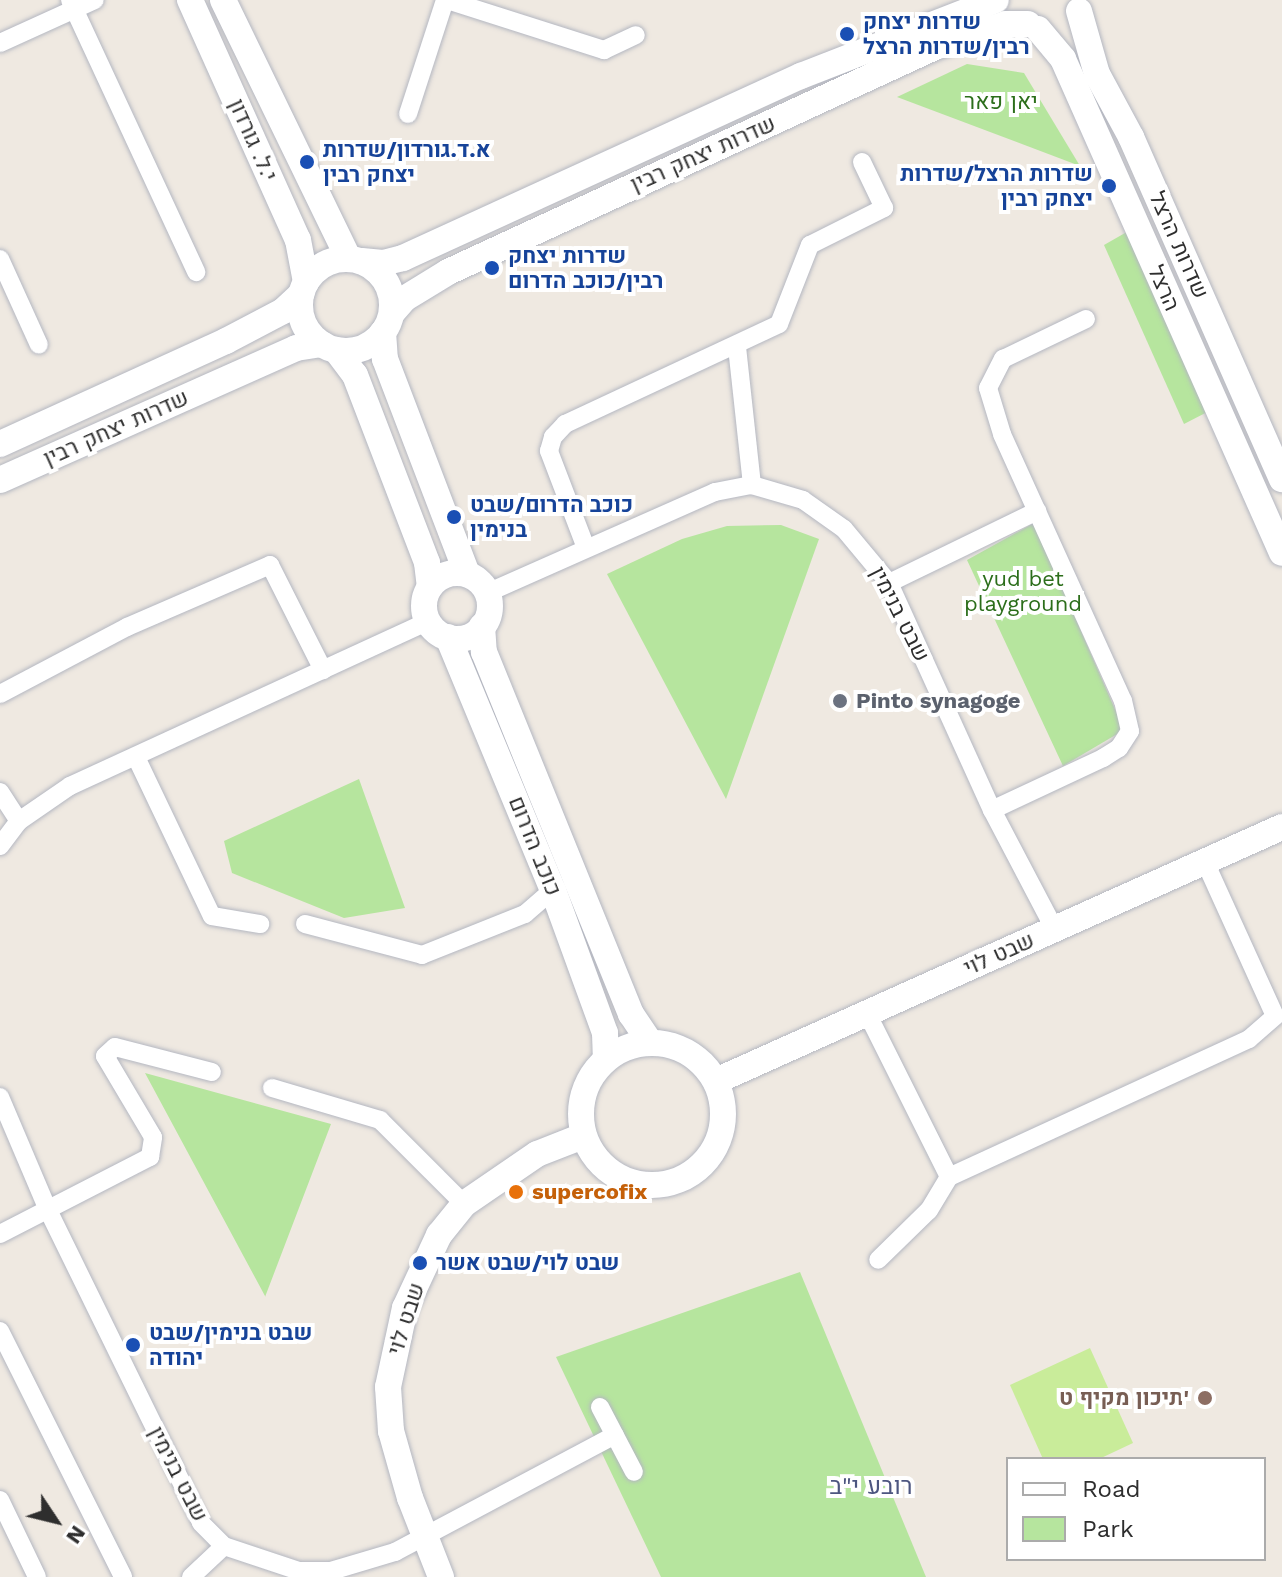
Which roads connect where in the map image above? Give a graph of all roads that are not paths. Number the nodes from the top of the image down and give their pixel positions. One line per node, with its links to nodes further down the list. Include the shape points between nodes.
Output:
1 (95, 0): 7 (street)
2 (190, 0): 17 (street, י.ל. גורדון, via 298,240)
3 (223, 0): 15 (street, י.ל. גורדון)
4 (446, 0): 10 (street, via 604,50); 12 (street)
5 (996, 0): 15 (street, שדרות יצחק רבין, via 801,76 403,258 383,263)
6 (1015, 0): 9 (street, הרצל)
7 (72, 4): 11 (street); 16 (street)
8 (1080, 5): 9 (street, שדרות יצחק רבין, via 1067,25); 24 (street, שדרות הרצל, via 1097,74 1131,137)
9 (1033, 27): 19 (street, שדרות יצחק רבין, via 1006,24 935,47 448,272 404,299); 29 (street, הרצל, via 1063,59)
10 (636, 35)
11 (0, 43)
12 (408, 114)
13 (862, 162): 22 (street, via 884,208 810,245 779,324)
14 (0, 259): 20 (street)
15 (355, 259): 17 (street, via 323,264); 19 (street, via 390,288)
16 (196, 272)
17 (303, 288): 21 (street, via 303,323); 23 (street, שדרות יצחק רבין, via 283,311 226,341)
18 (1086, 319): 27 (street, via 1003,359 988,388 990,405)
19 (388, 323): 21 (street, via 363,348); 30 (street, via 385,359)
20 (39, 345)
21 (329, 347): 25 (street, שדרות יצחק רבין, via 296,348); 32 (street, via 355,375 427,563)
22 (737, 347): 26 (street); 28 (street, via 628,393 565,424 553,437 549,451)
23 (0, 444)
24 (1282, 479)
25 (0, 480)
26 (752, 485): 28 (street, שבט בנימין, via 715,492); 31 (street, שבט בנימין, via 777,489 834,519)
27 (1037, 511): 31 (street); 40 (street, via 1123,701 1130,731 1119,748 1103,758)
28 (586, 548): 33 (street, שבט בנימין)
29 (1282, 553)
30 (467, 574): 32 (street, via 446,575); 33 (street)
31 (889, 583): 40 (street, שבט בנימין)
32 (430, 587): 35 (street, via 424,604)
33 (487, 593): 34 (street, via 489,610)
34 (482, 626): 35 (street, via 467,637); 52 (street, כוכב הדרום, via 484,652 631,1014)
35 (438, 629): 36 (street); 45 (street, כוכב הדרום)
36 (323, 670): 37 (street, via 270,565 127,627); 38 (street)
37 (0, 694)
38 (136, 757): 41 (street, via 70,786); 48 (street, via 212,916)
39 (0, 792): 41 (street)
40 (992, 810): 50 (street, שבט בנימין)
41 (19, 821): 43 (street)
42 (1282, 827): 44 (street, שבט לוי)
43 (0, 846)
44 (1205, 862): 50 (street, שבט לוי); 59 (street, via 1275,1016 1249,1039)
45 (553, 890): 46 (street); 47 (street, כוכב הדרום)
46 (525, 914): 47 (street); 49 (street, via 422,955)
47 (565, 921): 53 (street, כוכב הדרום, via 602,1023)
48 (260, 924)
49 (305, 924)
50 (1054, 928): 51 (street, שבט לוי)
51 (867, 1013): 55 (street, שבט לוי); 59 (street)
52 (650, 1042): 53 (street); 55 (street, via 689,1052)
53 (606, 1059): 58 (street, via 582,1098)
54 (212, 1072): 61 (street, via 115,1047 105,1056 153,1137 150,1157)
55 (716, 1081): 58 (street, via 723,1102 720,1135 704,1163 687,1177 663,1185 625,1180 595,1158)
56 (272, 1088): 60 (street, via 380,1120)
57 (0, 1097): 61 (street, שבט בנימין)
58 (583, 1136): 60 (street, שבט לוי, via 514,1168)
59 (949, 1177): 63 (street, via 929,1210)
60 (464, 1204): 69 (street, שבט לוי, via 439,1235 405,1308 388,1387 391,1431)
61 (48, 1210): 62 (street); 70 (street, שבט בנימין, via 201,1523)
62 (0, 1234)
63 (878, 1260)
64 (0, 1331): 73 (street)
65 (600, 1407): 66 (street)
66 (615, 1435): 67 (street); 69 (street)
67 (634, 1472)
68 (0, 1500): 72 (street)
69 (424, 1535): 71 (street, via 395,1552 331,1571); 75 (street, שבט לוי)
70 (224, 1546): 71 (street); 74 (street)
71 (298, 1574)
72 (37, 1577)
73 (123, 1577)
74 (191, 1577)
75 (441, 1577)

